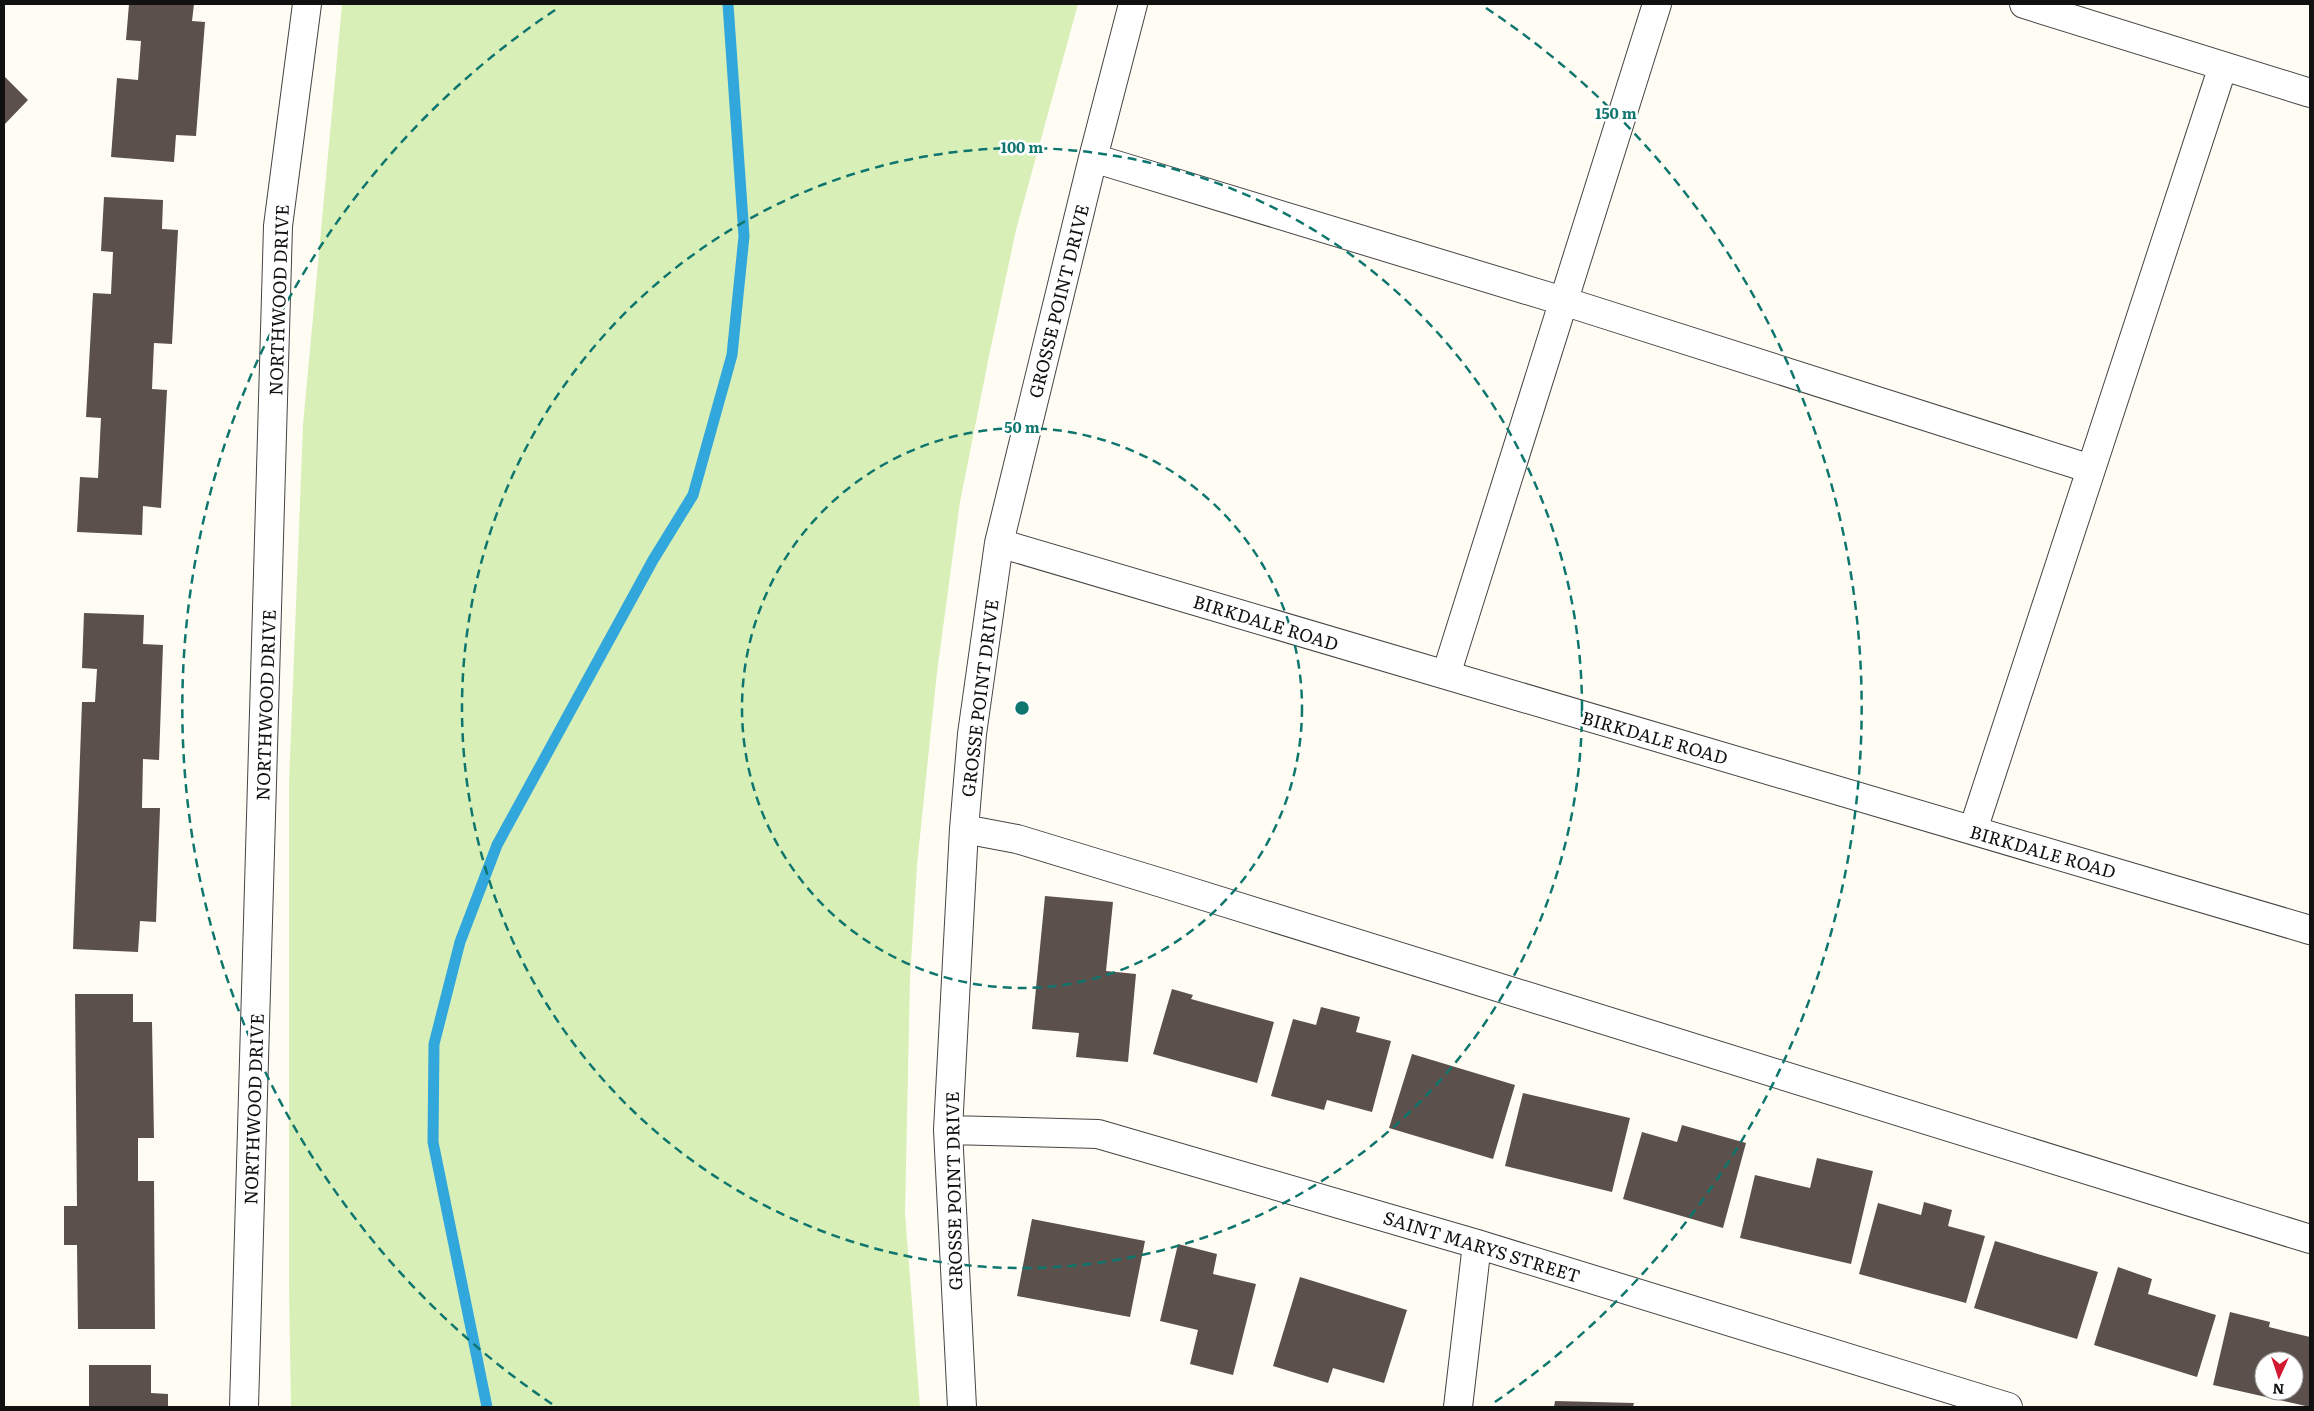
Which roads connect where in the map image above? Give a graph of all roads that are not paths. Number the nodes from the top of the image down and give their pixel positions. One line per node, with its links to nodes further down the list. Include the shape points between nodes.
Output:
1 (307, 4): 19 (street, NORTHWOOD DRIVE, via 278,226)
2 (1133, 4): 7 (street, GROSSE POINT DRIVE)
3 (1657, 4): 8 (street)
4 (2024, 4): 5 (street)
5 (2223, 66): 6 (street); 9 (street)
6 (2310, 93)
7 (1093, 158): 8 (street); 10 (street, GROSSE POINT DRIVE)
8 (1563, 301): 9 (street); 11 (street)
9 (2091, 469): 13 (street)
10 (999, 543): 11 (street, BIRKDALE ROAD); 12 (street, GROSSE POINT DRIVE, via 972,734)
11 (1446, 675): 13 (street, BIRKDALE ROAD)
12 (964, 829): 15 (street, GROSSE POINT DRIVE); 16 (street, via 1016,840 1184,890)
13 (1973, 830): 14 (street, BIRKDALE ROAD)
14 (2310, 930)
15 (948, 1130): 17 (street, SAINT MARYS STREET, via 1098,1134); 20 (street, GROSSE POINT DRIVE)
16 (2310, 1239)
17 (1477, 1244): 18 (street, SAINT MARYS STREET); 21 (street)
18 (1992, 1405)
19 (244, 1407)
20 (962, 1407)
21 (1458, 1407)

